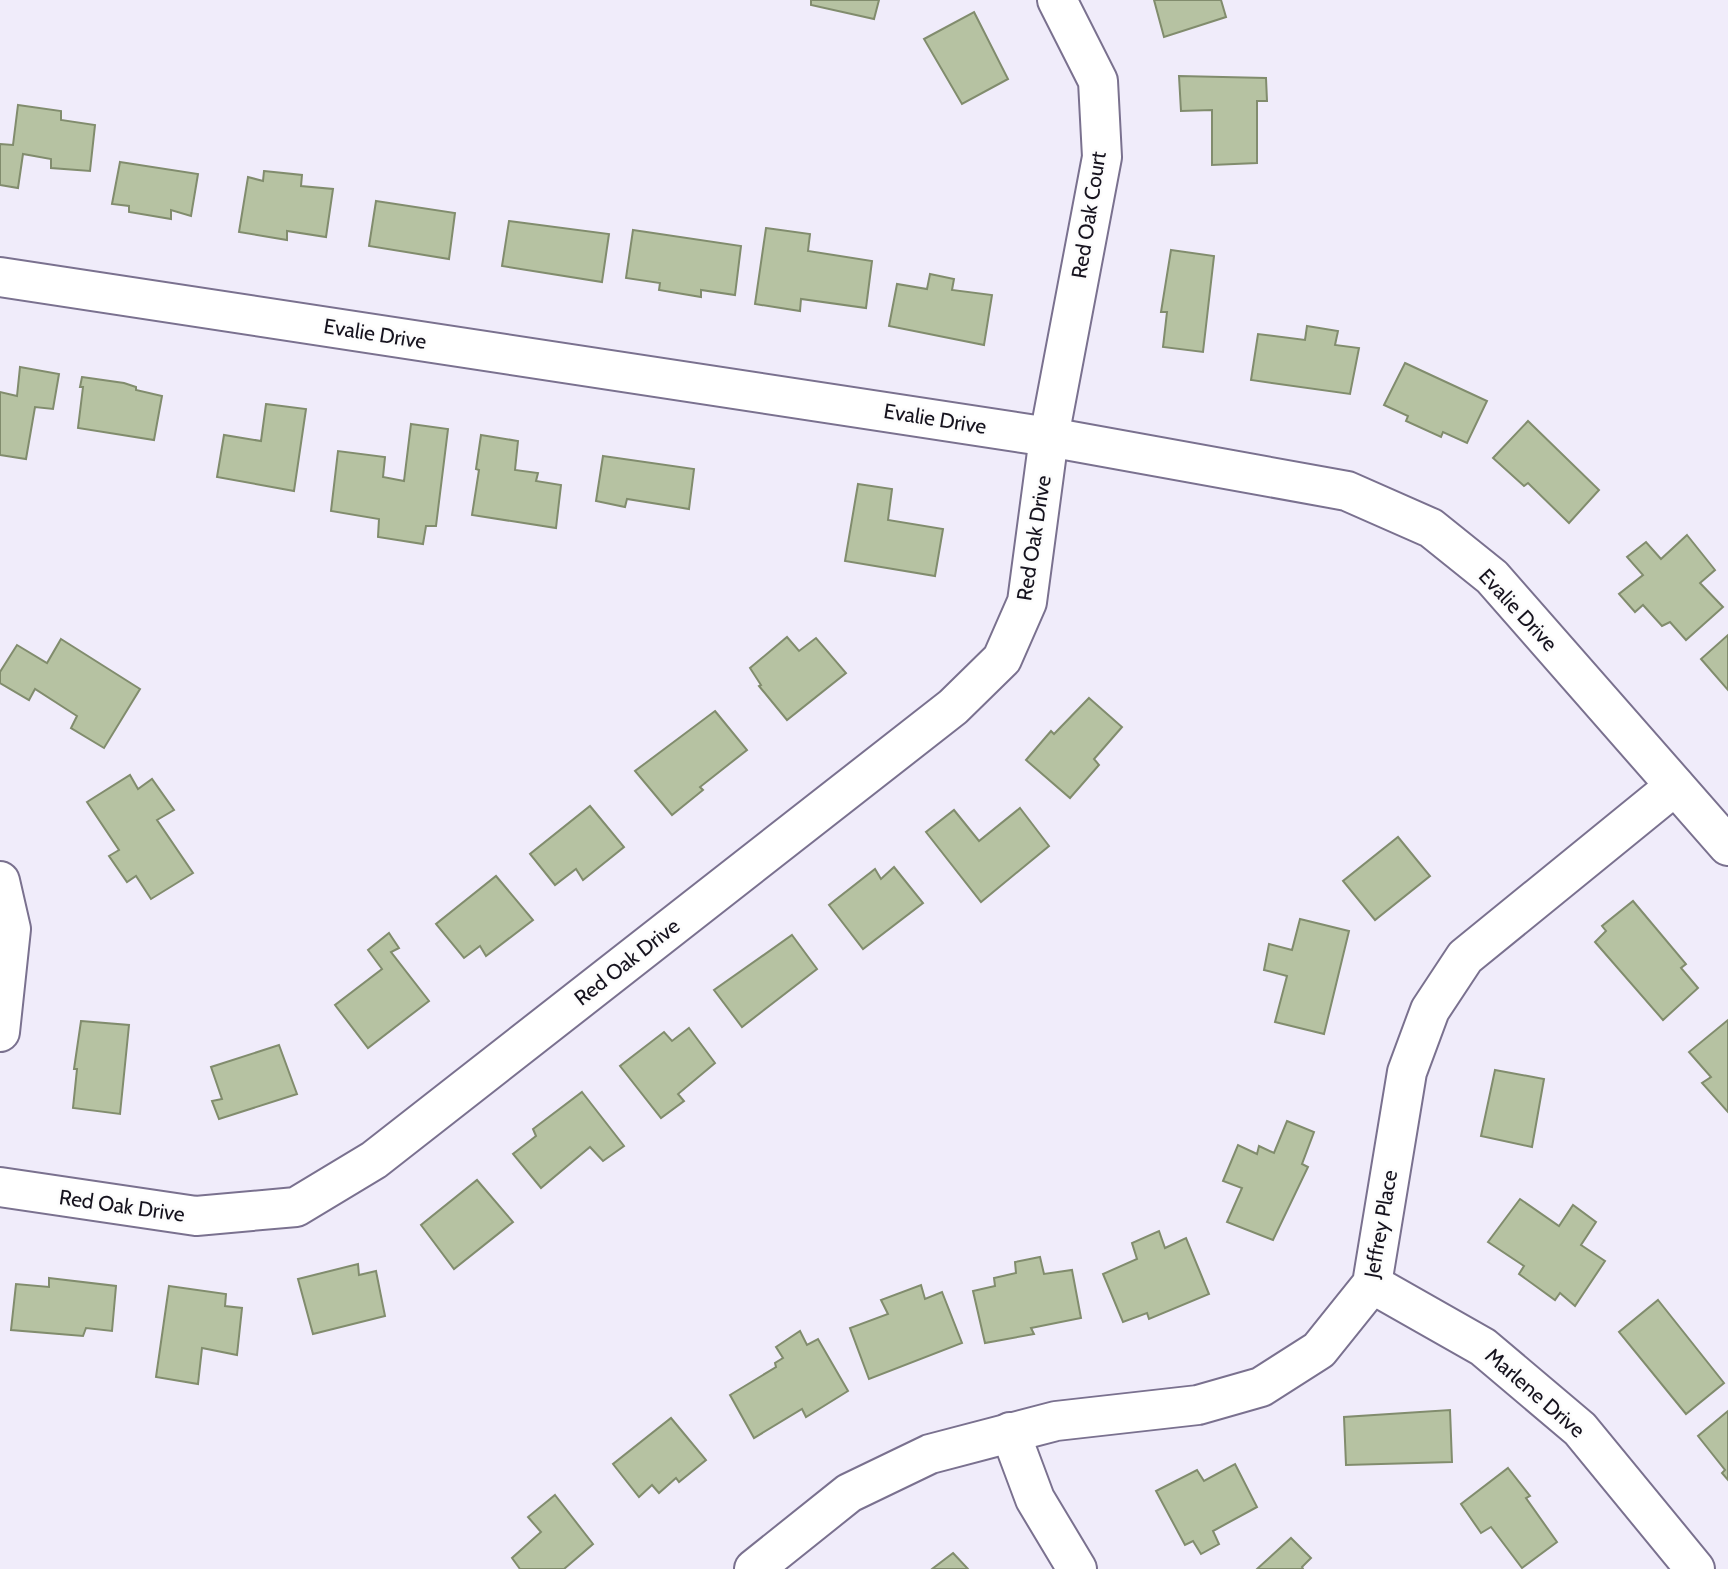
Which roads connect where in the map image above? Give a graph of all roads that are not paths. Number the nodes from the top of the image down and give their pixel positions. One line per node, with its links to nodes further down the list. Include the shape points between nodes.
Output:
1 (1057, 0): 3 (street, Red Oak Court, via 1098,81 1102,157)
2 (0, 277): 3 (street, Evalie Drive)
3 (1049, 436): 4 (street, Evalie Drive, via 1347,491 1431,528 1492,577); 8 (street, Red Oak Drive, via 1027,602 1002,659 953,707 374,1160 296,1207 196,1216)
4 (1675, 786): 5 (street, Evalie Drive); 9 (street, Jeffrey Place, via 1465,957 1430,1010 1406,1072)
5 (1728, 846)
6 (0, 881): 7 (street, via 11,929)
7 (0, 1032)
8 (0, 1187)
9 (1373, 1284): 10 (street, Jeffrey Place, via 1319,1350 1261,1387 1198,1405 1056,1421); 13 (street, Marlene Drive, via 1483,1348 1580,1429)
10 (1010, 1432): 11 (street, Jeffrey Place, via 930,1454 849,1493); 12 (street, via 1035,1499)
11 (754, 1569)
12 (1077, 1569)
13 (1695, 1569)

